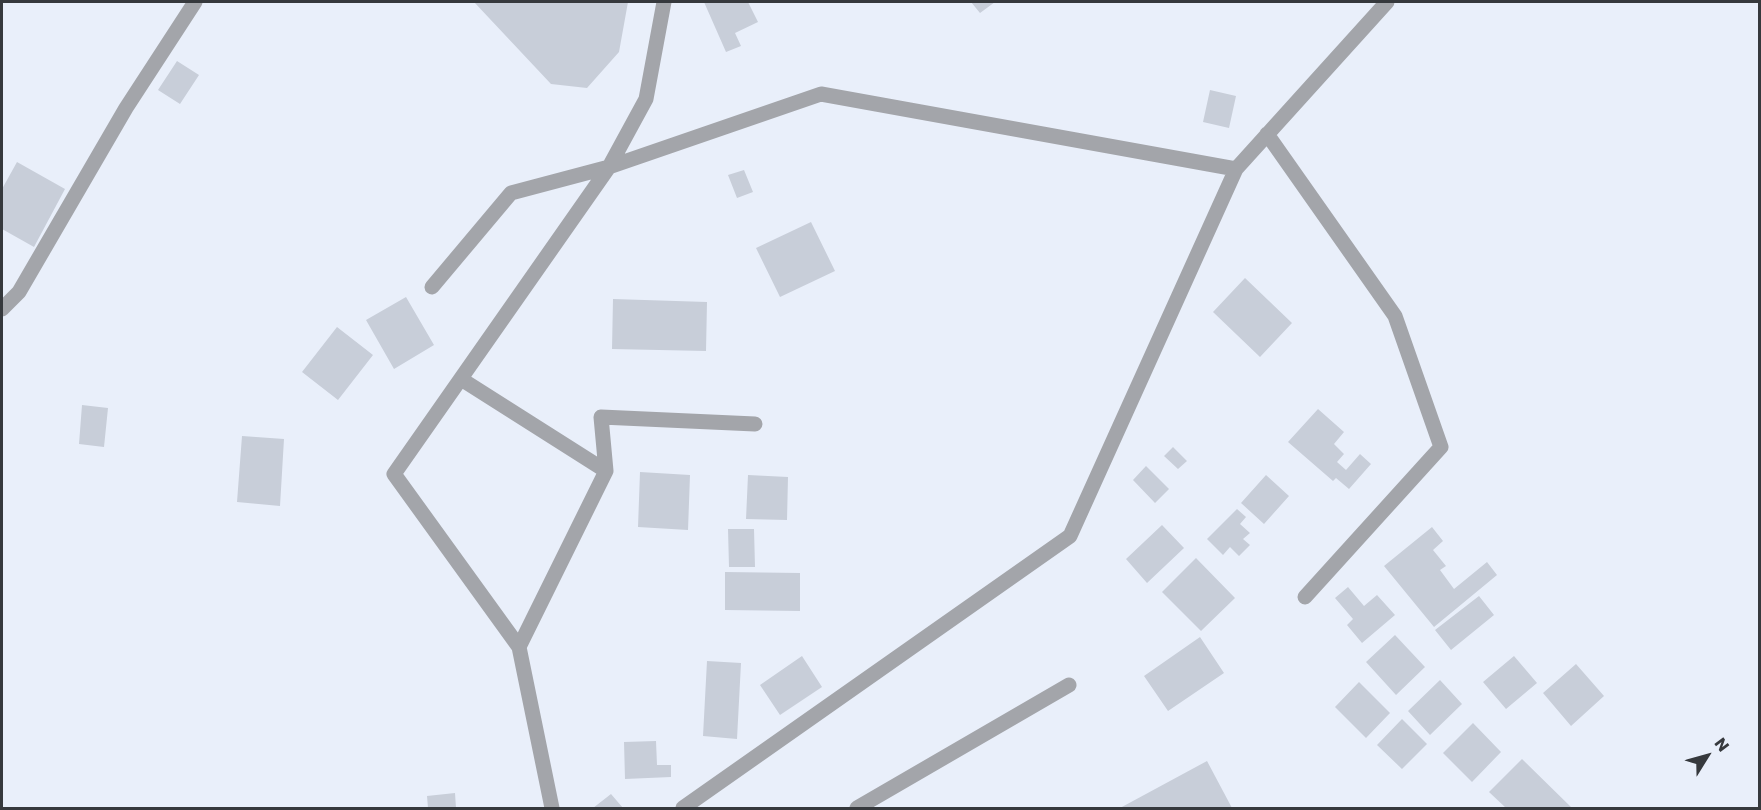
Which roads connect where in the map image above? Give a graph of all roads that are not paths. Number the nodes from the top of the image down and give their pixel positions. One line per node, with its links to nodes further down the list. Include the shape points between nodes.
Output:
1 (195, 2): 8 (street, via 126,108 19,292)
2 (664, 2): 5 (street, via 646,99)
3 (1388, 2): 4 (street)
4 (1267, 134): 6 (street); 12 (street, via 1395,316 1441,447)
5 (609, 167): 6 (street, via 821,94); 7 (street, via 510,193); 9 (street)
6 (1236, 169): 16 (street, via 1070,536)
7 (432, 287)
8 (2, 309)
9 (461, 379): 11 (street); 13 (street, via 394,474)
10 (755, 424): 11 (street, via 602,417)
11 (606, 471): 13 (street)
12 (1305, 597)
13 (519, 647): 15 (street)
14 (1069, 686): 17 (street)
15 (552, 808)
16 (683, 808)
17 (857, 808)

